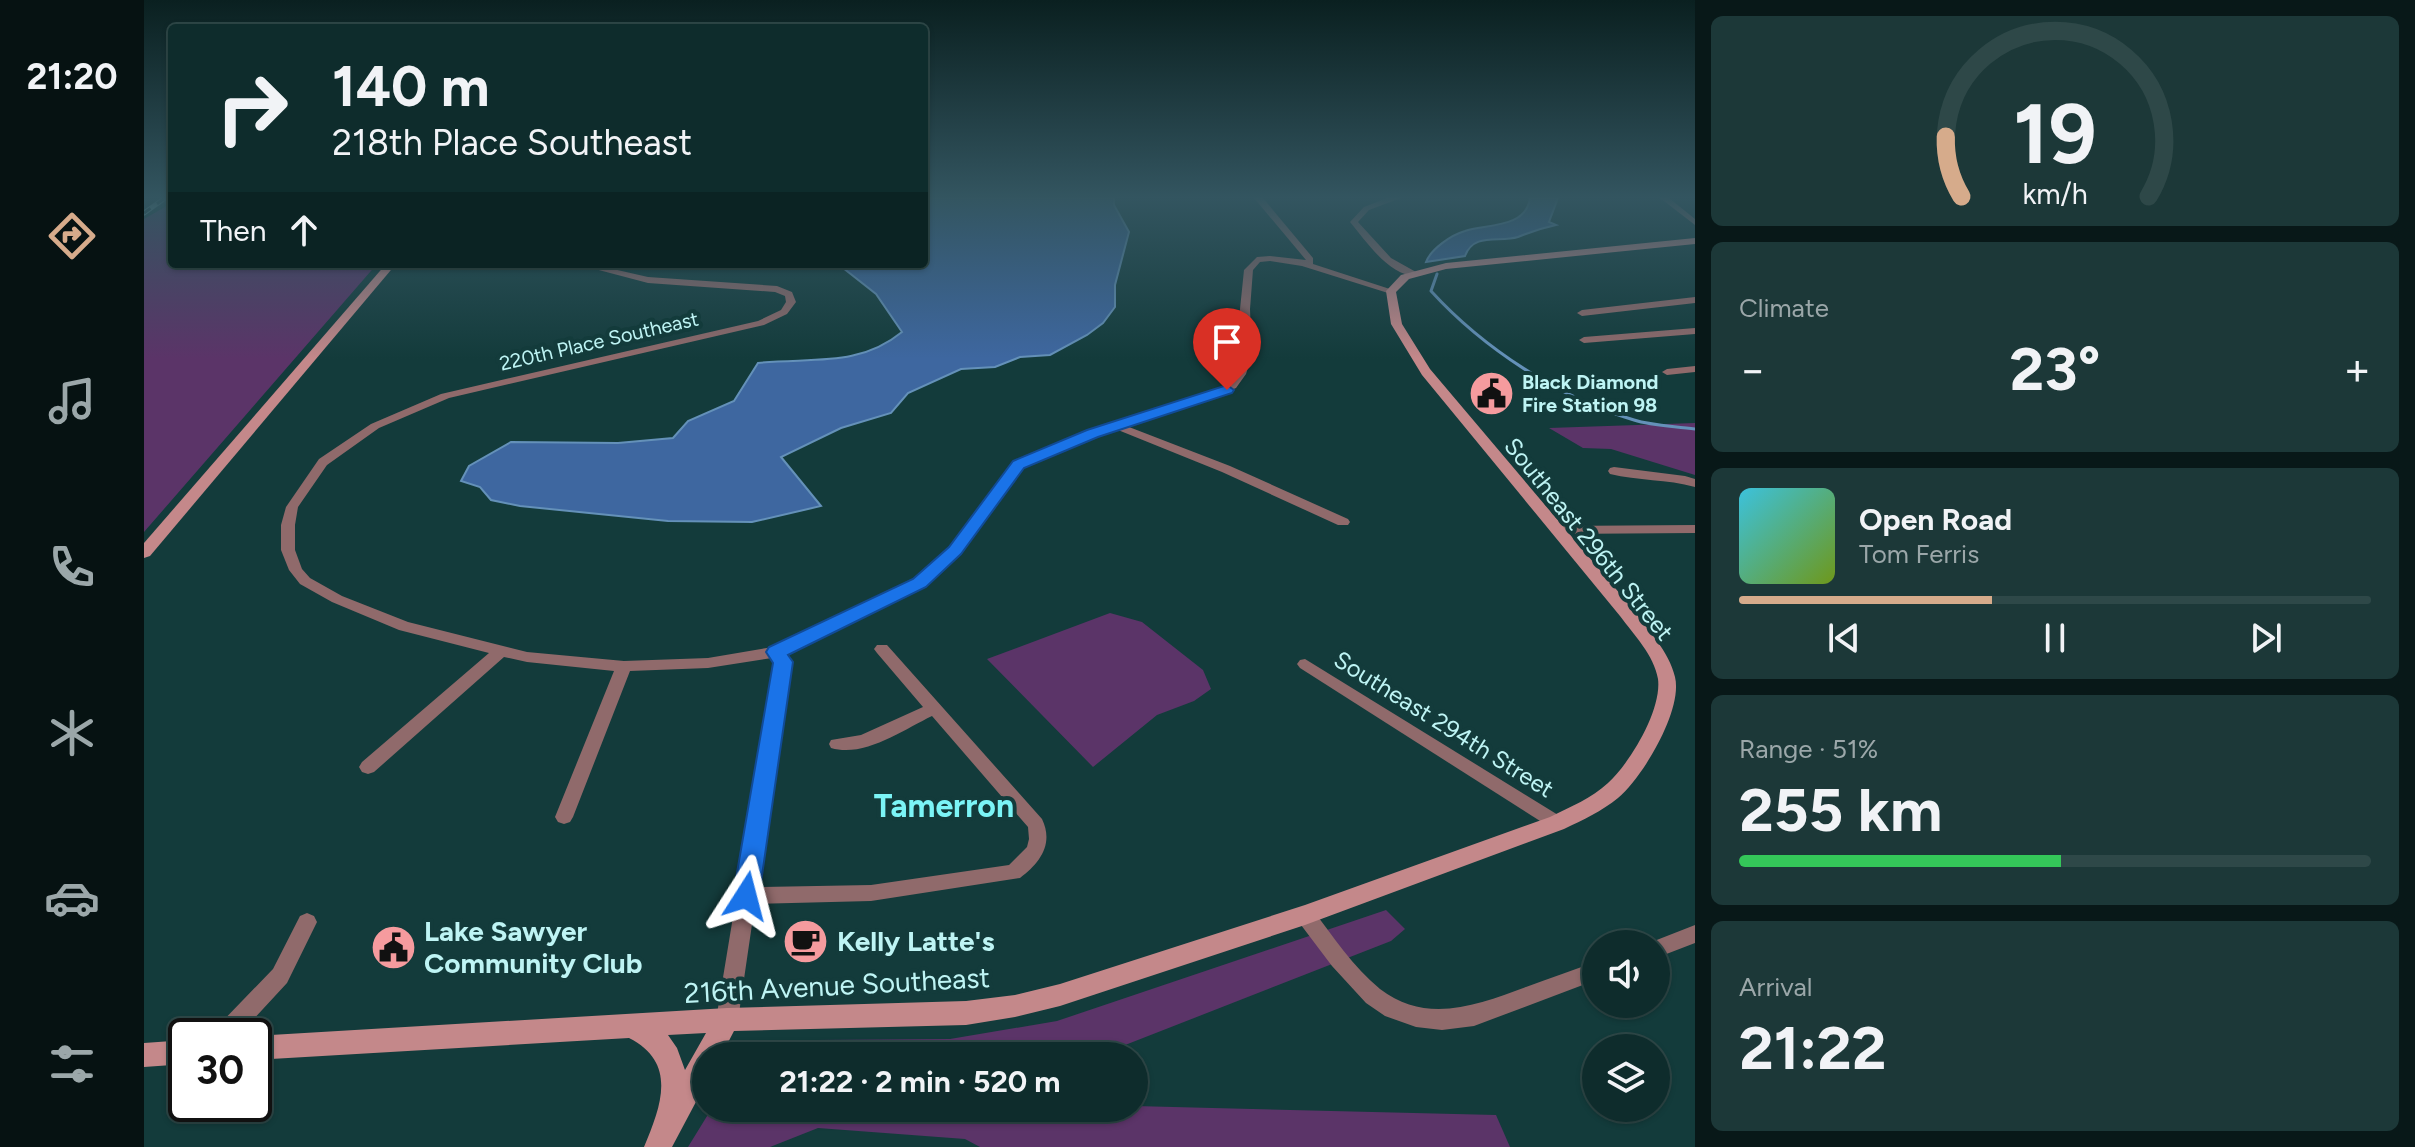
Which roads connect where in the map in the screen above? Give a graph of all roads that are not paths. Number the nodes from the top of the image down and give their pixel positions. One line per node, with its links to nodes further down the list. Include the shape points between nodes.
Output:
1 (1303, 252): 4 (street, via 1310,260)
2 (1380, 252): 7 (street)
3 (1590, 252): 7 (street)
4 (1308, 267): 8 (street); 15 (street, via 1272,258 1252,264 1245,309 1247,355 1232,386)
5 (388, 268): 21 (street)
6 (597, 268): 23 (street, 220th Place Southeast, via 648,280 777,289 789,294 791,302 780,314 740,329 494,384 410,409 335,452 311,476 292,507 288,550 305,581 404,626)
7 (1413, 274): 8 (street)
8 (1391, 291): 20 (street, Southeast 296th Street, via 1394,318 1426,372)
9 (1695, 300): 10 (street)
10 (1582, 313)
11 (1695, 331): 12 (street)
12 (1584, 340)
13 (1695, 369): 14 (street)
14 (1667, 372)
15 (1117, 426): 18 (street); 24 (street, via 1019,465 955,550 920,583)
16 (1614, 471): 17 (street)
17 (1695, 483)
18 (1343, 522)
19 (1695, 529): 20 (street)
20 (1557, 530): 27 (street, Southeast 296th Street, via 1655,652 1667,679)
21 (144, 553)
22 (882, 649): 28 (street)
23 (500, 652): 26 (street); 30 (street)
24 (776, 652): 26 (street, via 708,663); 33 (street, via 783,662)
25 (1305, 664): 32 (street, Southeast 294th Street)
26 (624, 666): 31 (street)
27 (1667, 700): 32 (street, 216th Avenue Southeast, via 1617,788)
28 (935, 708): 29 (street, via 864,741); 33 (street, via 1036,824 1038,843 1031,859 1013,872 871,893)
29 (837, 744)
30 (368, 767)
31 (564, 817)
32 (1557, 823): 34 (street, 216th Avenue Southeast)
33 (746, 896): 40 (street)
34 (1305, 915): 38 (street, via 1363,991 1416,1016 1474,1016); 40 (street, 216th Avenue Southeast, via 1015,1006 966,1013)
35 (307, 922): 39 (street, via 280,976)
36 (1695, 934): 37 (street)
37 (1670, 944)
38 (1582, 976)
39 (240, 1018)
40 (727, 1020): 41 (street, 216th Avenue Southeast); 42 (street)
41 (630, 1026): 43 (street, 216th Avenue Southeast); 47 (street, via 659,1044 674,1070 673,1105)
42 (715, 1042)
43 (272, 1047)
44 (168, 1053): 45 (street)
45 (144, 1055)
46 (692, 1084): 47 (street)
47 (661, 1139)

